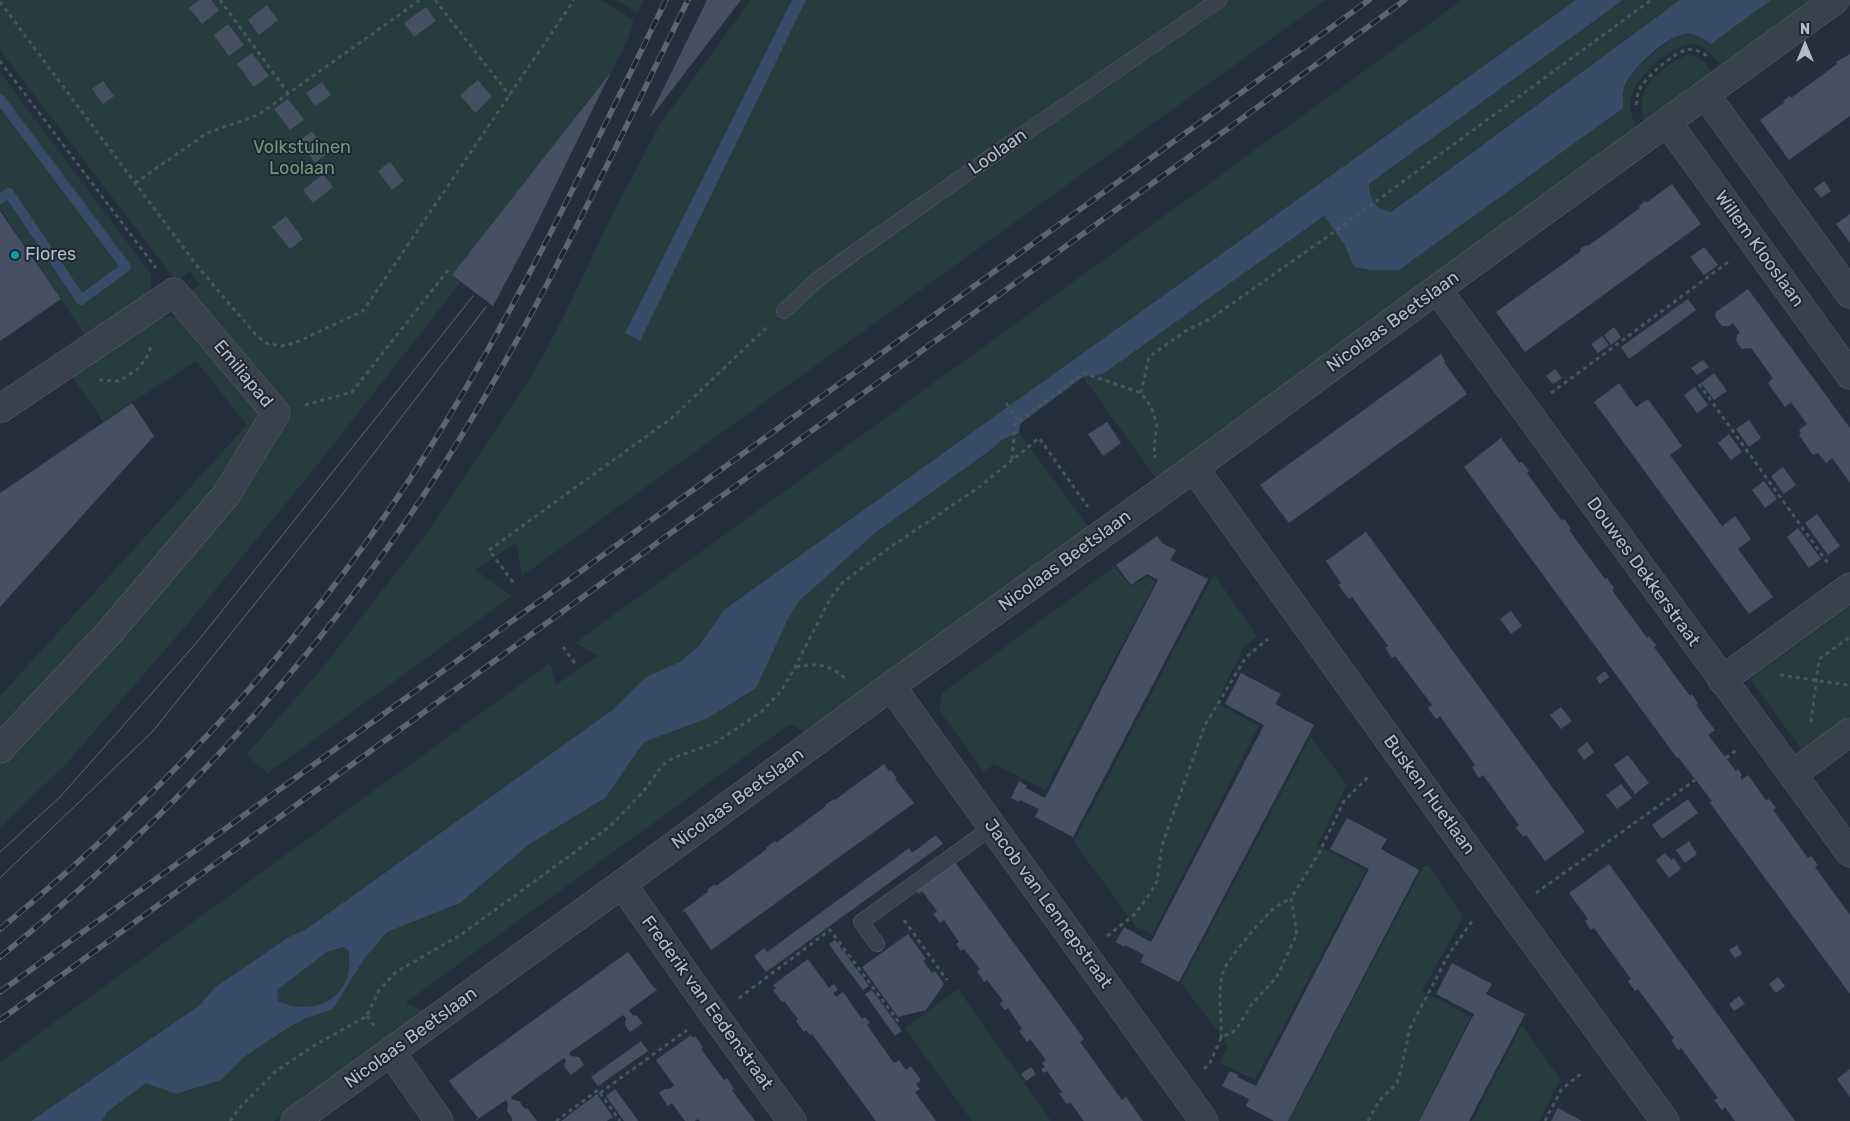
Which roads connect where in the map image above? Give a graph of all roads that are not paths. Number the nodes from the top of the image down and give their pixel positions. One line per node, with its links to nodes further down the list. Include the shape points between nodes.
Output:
1 (1219, 0): 7 (lane, Loolaan, via 858,250 817,280)
2 (1835, 0): 3 (street, Nicolaas Beetslaan)
3 (1705, 94): 4 (street, Nicolaas Beetslaan); 6 (street)
4 (1667, 122): 5 (street, Nicolaas Beetslaan); 8 (street, Willem Klooslaan)
5 (1437, 290): 12 (street, Nicolaas Beetslaan); 14 (street, Douwes Dekkerstraat, via 1526,411)
6 (1850, 294)
7 (784, 311)
8 (1850, 375)
9 (0, 409): 17 (street, Emiliapad, via 174,292 276,412 226,495 108,634)
10 (0, 421): 11 (street)
11 (0, 430)
12 (1184, 476): 15 (street, Nicolaas Beetslaan); 28 (street, Busken Huetlaan, via 1512,910)
13 (1848, 588): 14 (street)
14 (1730, 674): 18 (street, Douwes Dekkerstraat)
15 (891, 686): 19 (street, Jacob van Lennepstraat); 21 (street, Nicolaas Beetslaan)
16 (1850, 732): 18 (street)
17 (0, 749)
18 (1799, 769): 20 (street, Douwes Dekkerstraat)
19 (992, 827): 22 (lane, via 861,922); 27 (street, Jacob van Lennepstraat)
20 (1850, 854)
21 (622, 884): 23 (street, Nicolaas Beetslaan); 26 (street, Frederik van Eedenstraat)
22 (877, 944)
23 (391, 1052): 24 (street, Nicolaas Beetslaan); 25 (street)
24 (295, 1121)
25 (439, 1121)
26 (792, 1121)
27 (1204, 1121)
28 (1665, 1121)

